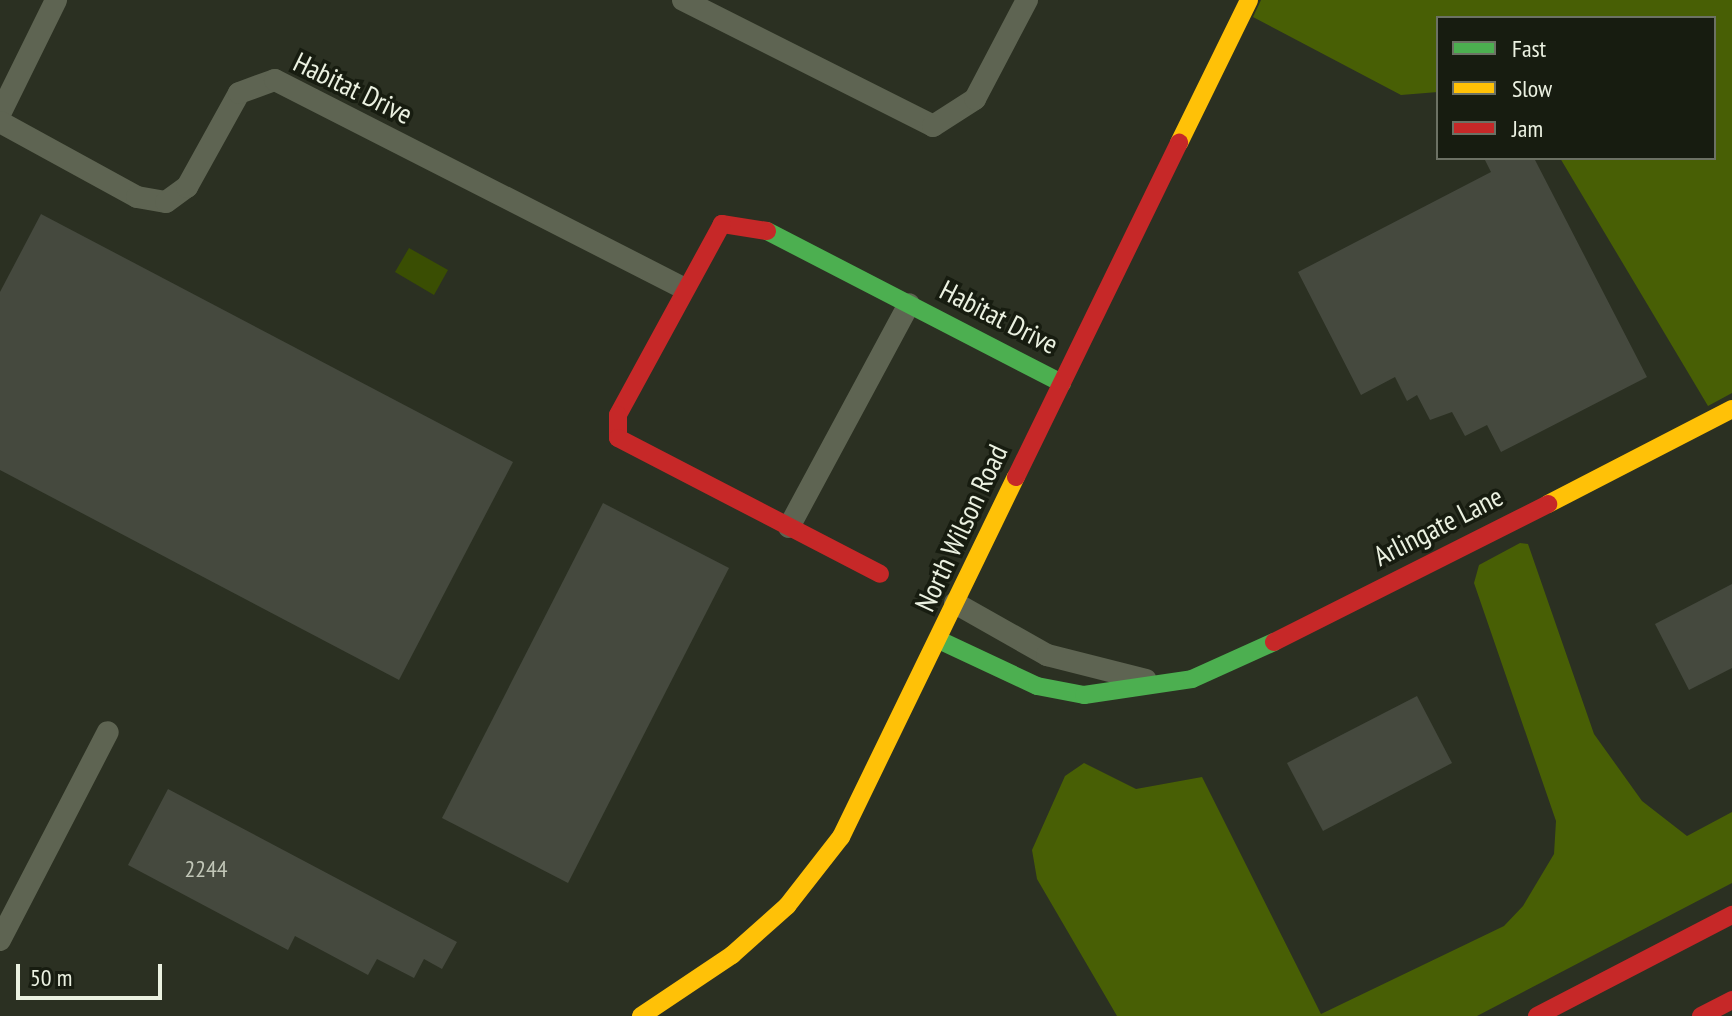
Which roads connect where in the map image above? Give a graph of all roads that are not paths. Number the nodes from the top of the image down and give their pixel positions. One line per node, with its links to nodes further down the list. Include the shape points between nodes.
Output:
1 (56, 0): 5 (street)
2 (683, 0): 3 (street, via 933,126 975,99)
3 (1027, 0)
4 (1249, 0): 9 (main road, North Wilson Road)
5 (0, 114)
6 (0, 122): 7 (street, Habitat Drive, via 137,197 166,202 187,187 239,93 275,80)
7 (683, 288): 8 (main road, Habitat Drive, via 710,236 739,219); 11 (main road, Habitat Drive, via 618,415 618,438)
8 (909, 304): 9 (main road, Habitat Drive); 11 (street, Habitat Drive)
9 (1062, 383): 13 (main road, North Wilson Road)
10 (1732, 409): 15 (main road, Arlingate Lane, via 1310,626)
11 (789, 527): 12 (main road, Habitat Drive)
12 (880, 574)
13 (955, 603): 14 (main road, North Wilson Road); 15 (street, via 1047,655)
14 (939, 640): 15 (main road, Arlingate Lane, via 1037,686 1084,695); 20 (main road, North Wilson Road, via 817,873 732,955)
15 (1167, 685)
16 (108, 732): 18 (street)
17 (1724, 920): 21 (main road)
18 (0, 940)
19 (1732, 1000): 22 (main road)
20 (641, 1016)
21 (1537, 1016)
22 (1701, 1016)

